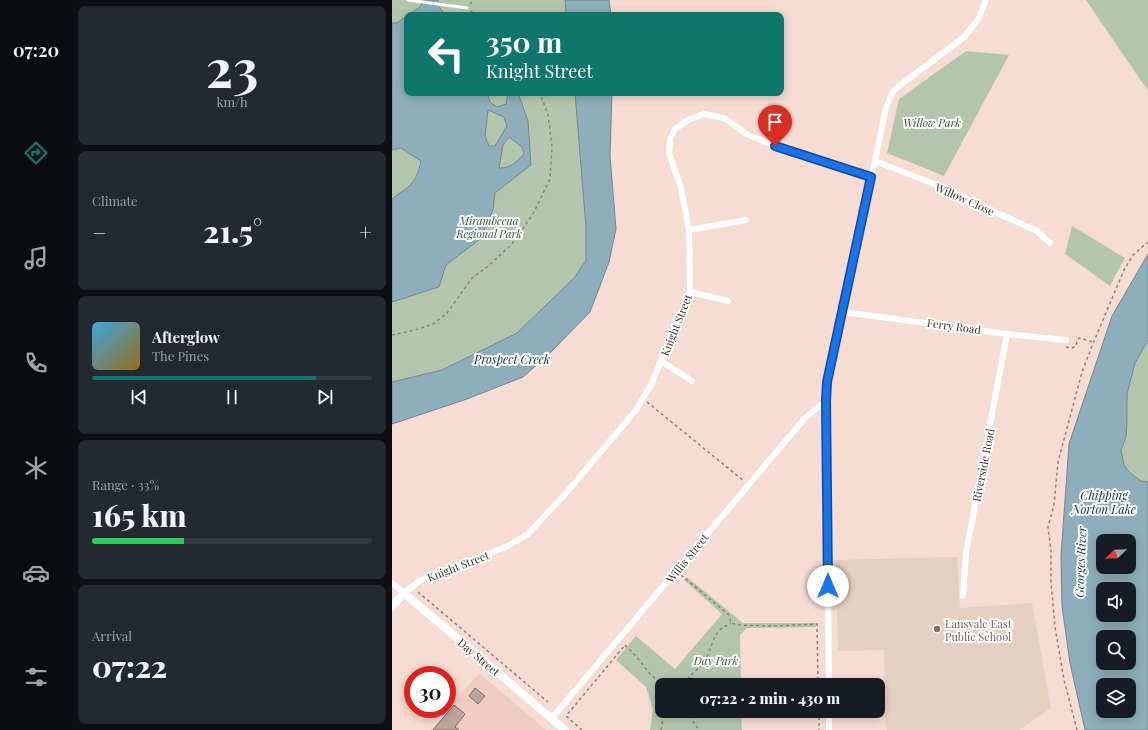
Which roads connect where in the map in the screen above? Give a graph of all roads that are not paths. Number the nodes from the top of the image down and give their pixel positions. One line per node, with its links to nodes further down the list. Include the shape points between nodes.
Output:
1 (408, 0): 3 (lane)
2 (986, 0): 4 (street, via 978,20 964,37 894,90 886,107)
3 (467, 8)
4 (875, 161): 5 (street); 8 (street, Willow Close, via 929,182 1037,231)
5 (871, 177): 7 (street, Knight Street, via 788,151 748,135 724,118 704,114 688,120 675,129 670,139 669,153 681,188); 11 (street)
6 (746, 220): 7 (street)
7 (690, 230): 9 (street, Knight Street)
8 (1050, 243)
9 (690, 292): 10 (street); 14 (street, Knight Street)
10 (728, 301)
11 (843, 312): 12 (street, Ferry Road); 16 (street, via 827,382)
12 (1007, 334): 13 (street, Ferry Road); 19 (street, Riverside Road, via 966,553)
13 (1066, 340)
14 (661, 361): 15 (street); 18 (street, Knight Street, via 651,385 631,416 528,534 508,546 421,580)
15 (692, 381)
16 (826, 401): 21 (street); 22 (street, Willis Street, via 806,418 748,484)
17 (392, 584): 18 (street, Day Street)
18 (404, 593): 20 (street, Knight Street); 22 (street, Day Street)
19 (963, 596)
20 (392, 607)
21 (829, 678)
22 (552, 718): 24 (street, Day Street)
23 (829, 718): 25 (street)
24 (565, 730)
25 (829, 730)

